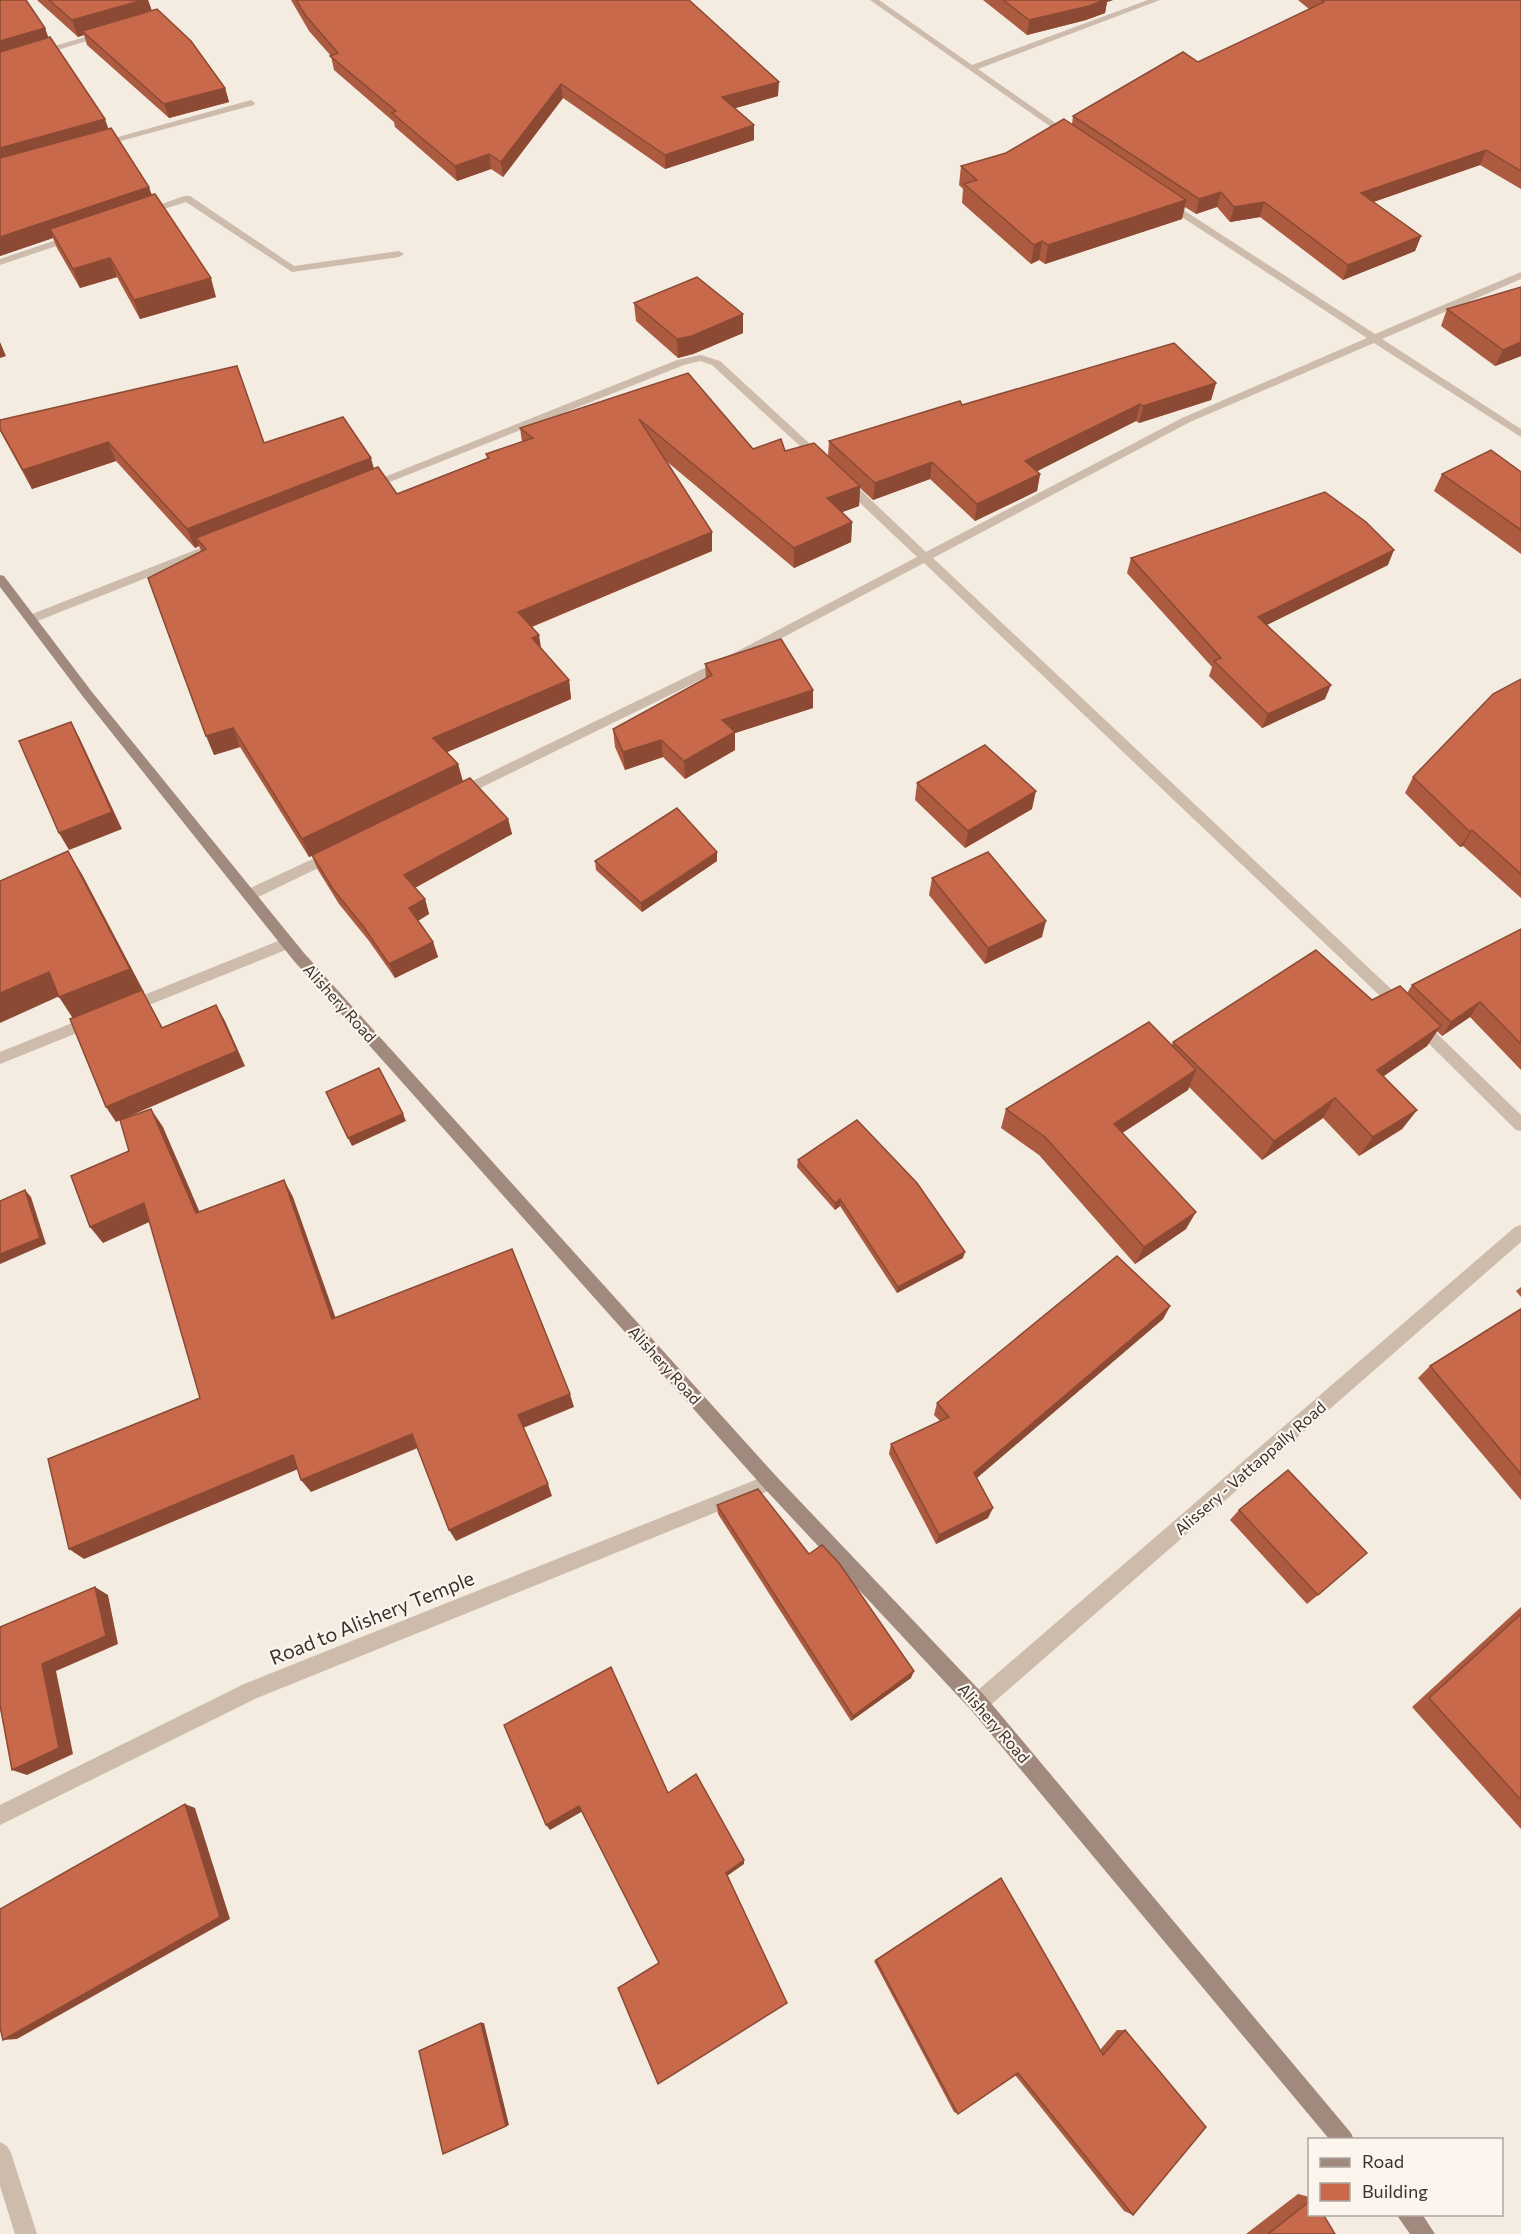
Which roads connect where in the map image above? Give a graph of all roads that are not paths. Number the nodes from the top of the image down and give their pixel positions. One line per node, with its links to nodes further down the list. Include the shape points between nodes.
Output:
1 (874, 0): 5 (street)
2 (1156, 0): 5 (street)
3 (112, 32): 4 (street)
4 (0, 65)
5 (971, 68): 7 (street)
6 (251, 103): 8 (street)
7 (1075, 141)
8 (91, 145)
9 (1161, 200): 15 (street)
10 (132, 217): 12 (street, via 187,198 292,269)
11 (88, 232): 13 (street)
12 (399, 254)
13 (0, 262)
14 (1521, 275): 15 (street)
15 (1374, 337): 16 (street); 19 (street, via 1186,420)
16 (1521, 434)
17 (361, 488): 19 (street, via 681,362 701,358 716,363)
18 (229, 541): 21 (street)
19 (926, 557): 22 (street, via 721,665); 27 (street)
20 (0, 579): 21 (main road, Alishery Road)
21 (31, 619): 24 (main road, Alishery Road)
22 (442, 801)
23 (345, 848): 24 (street)
24 (249, 895): 25 (main road, Alishery Road)
25 (288, 943): 26 (street); 29 (main road, Alishery Road)
26 (0, 1058)
27 (1521, 1125)
28 (1521, 1232): 30 (street, Alissery - Vattappally Road)
29 (770, 1482): 30 (main road, Alishery Road); 31 (street, Road to Alishery Temple, via 251,1691)
30 (978, 1703): 32 (main road, Alishery Road)
31 (0, 1815)
32 (1343, 2138)
33 (0, 2153): 35 (street)
34 (1409, 2216): 36 (main road)
35 (27, 2234)
36 (1424, 2234)

